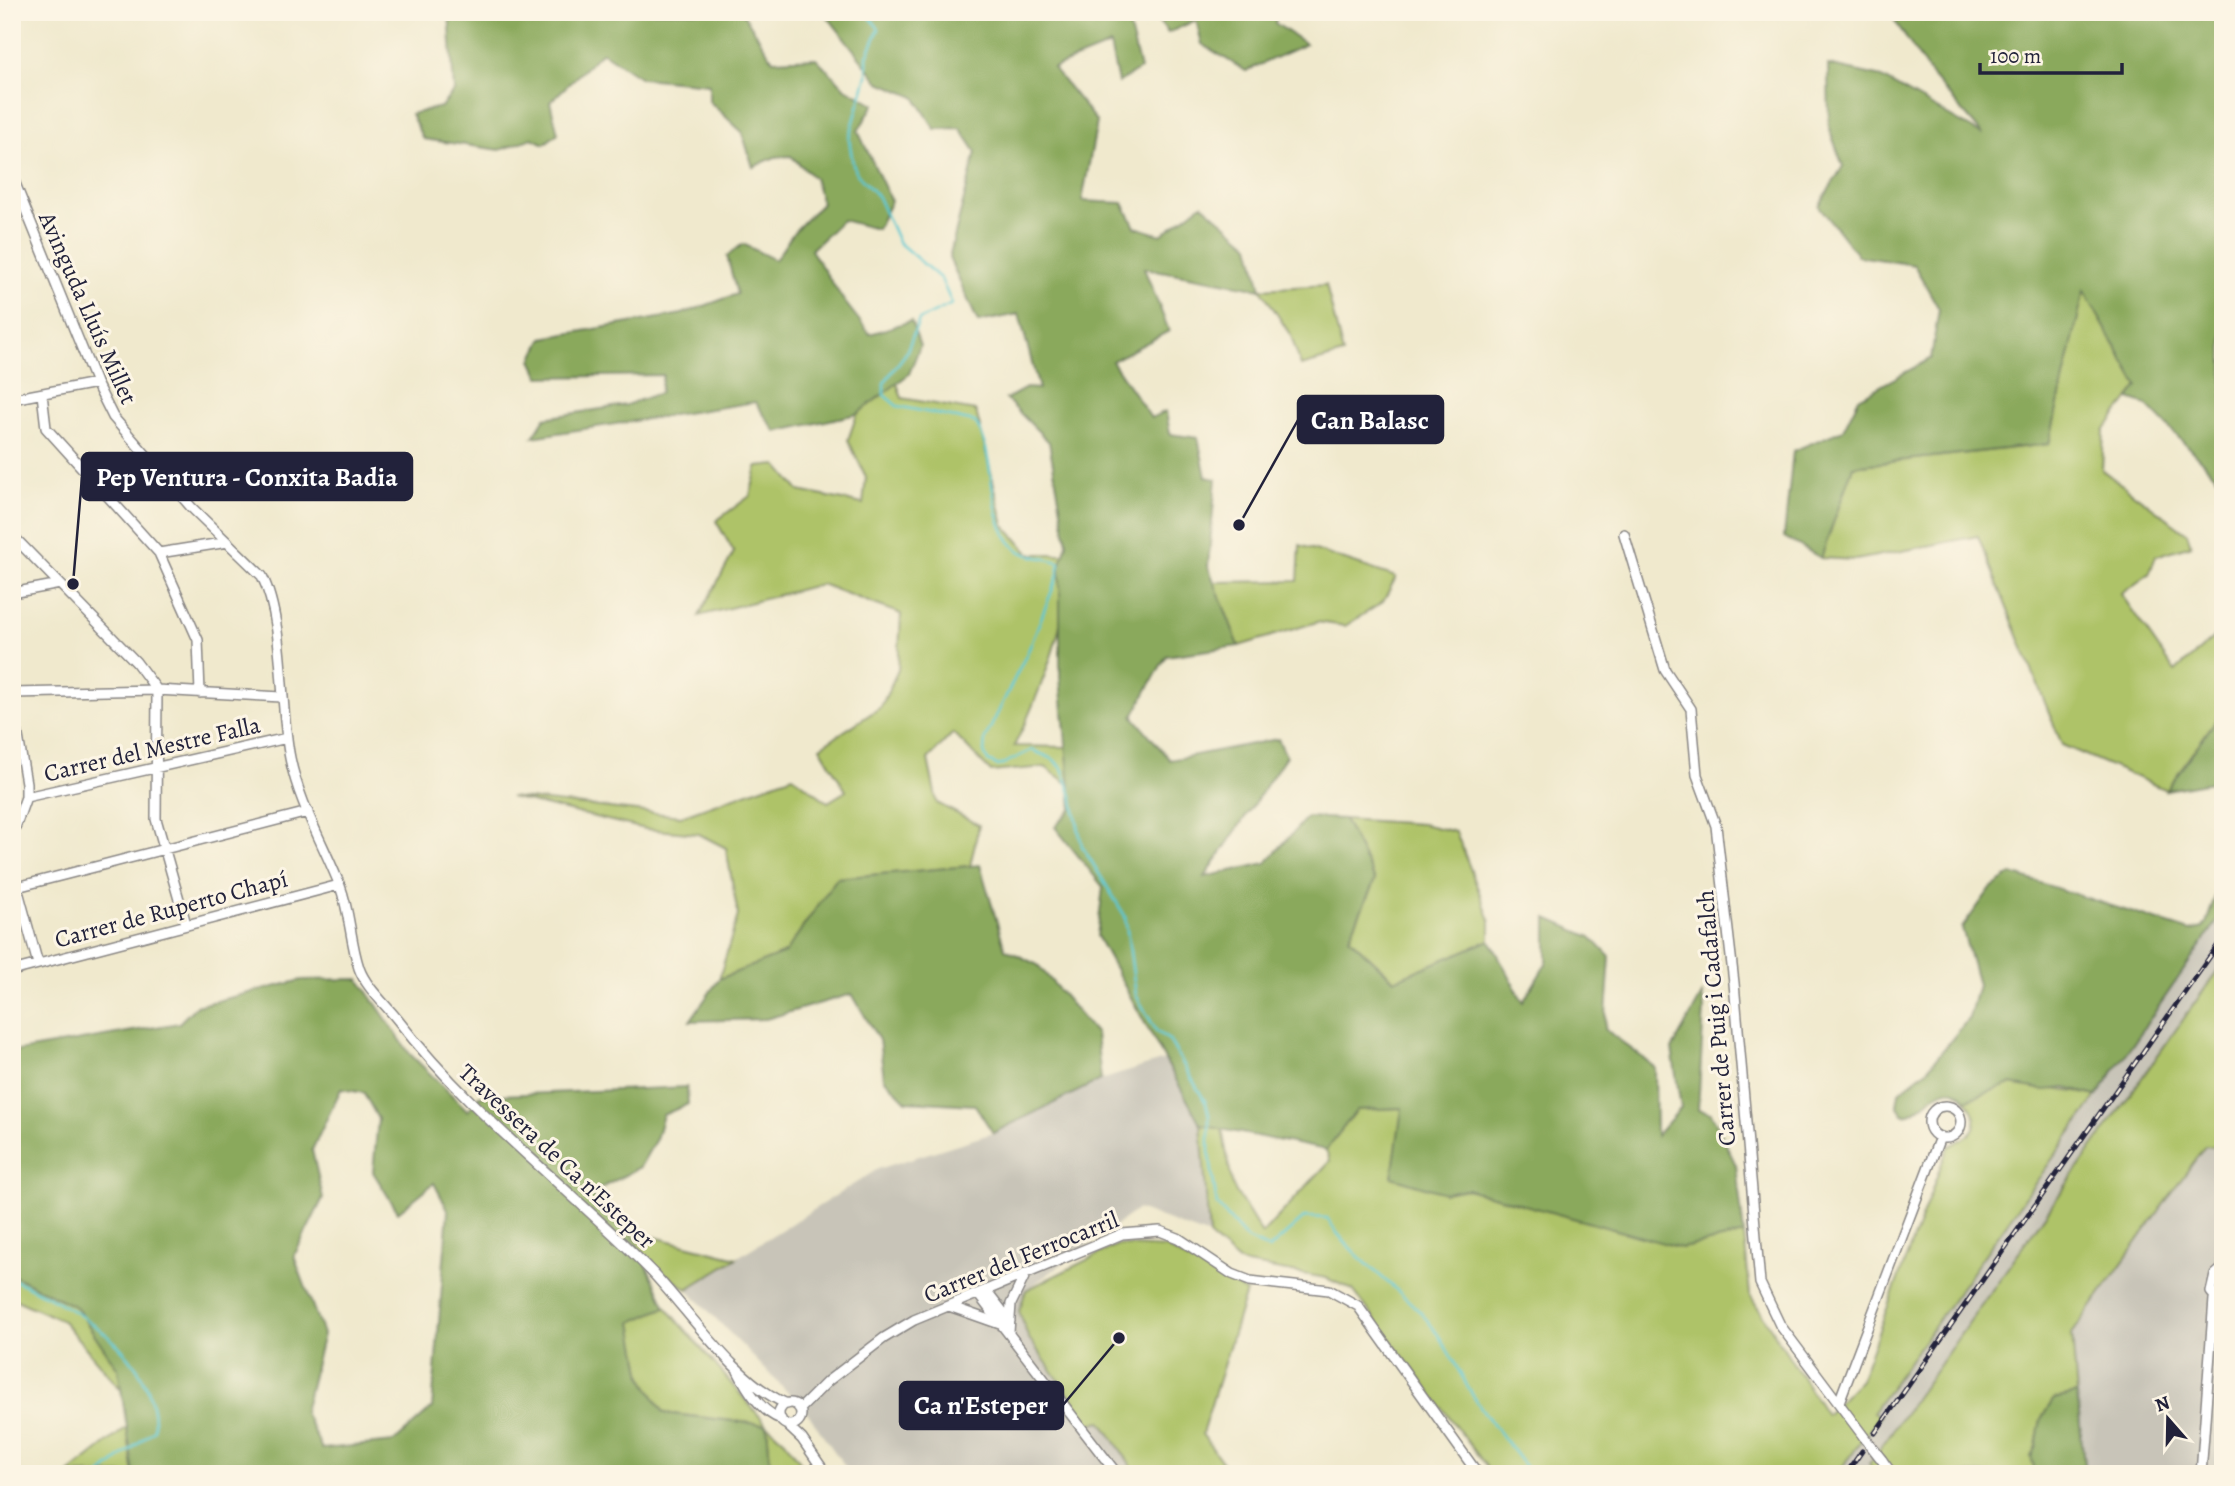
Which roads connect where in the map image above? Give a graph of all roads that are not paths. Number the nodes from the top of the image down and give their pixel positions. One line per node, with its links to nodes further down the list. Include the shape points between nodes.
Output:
1 (12, 177): 2 (street, Avinguda Lluís Millet)
2 (96, 383): 3 (street); 7 (street, Avinguda Lluís Millet, via 122,430)
3 (42, 394): 4 (street); 8 (street, via 46,428)
4 (12, 399)
5 (1624, 534): 38 (street, Carrer de Puig i Cadafalch, via 1665,670 1690,709 1697,775 1716,826 1760,1283 1780,1325)
6 (12, 535): 9 (street)
7 (228, 542): 8 (street); 14 (street, Avinguda Lluís Millet, via 270,590)
8 (159, 553): 13 (street, via 198,640)
9 (60, 584): 10 (street); 11 (street)
10 (12, 593)
11 (157, 690): 12 (street); 13 (street); 17 (street)
12 (12, 693)
13 (200, 693): 14 (street)
14 (281, 697): 16 (street, Avinguda Lluís Millet)
15 (12, 701): 18 (street)
16 (287, 738): 17 (street, Carrer del Mestre Falla); 19 (street, Avinguda Lluís Millet)
17 (156, 767): 18 (street, Carrer del Mestre Falla); 21 (street, via 154,798)
18 (26, 797): 20 (street)
19 (308, 812): 21 (street); 23 (street, Avinguda Lluís Millet)
20 (12, 836)
21 (163, 849): 24 (street); 25 (street)
22 (12, 869): 24 (street)
23 (339, 885): 25 (street, Carrer de Ruperto Chapí); 28 (street, Avinguda Lluís Millet)
24 (17, 887): 26 (street)
25 (186, 924): 26 (street, Carrer de Ruperto Chapí)
26 (38, 964): 27 (street, Carrer de Ruperto Chapí)
27 (12, 971)
28 (360, 971): 37 (street, Travessera de Ca n'Esteper, via 444,1078 651,1271)
29 (1940, 1137): 38 (street)
30 (2222, 1269): 33 (street, via 2211,1282)
31 (1026, 1273): 32 (street, Carrer del Ferrocarril); 36 (street, via 1011,1304); 45 (street, Carrer del Ferrocarril, via 1100,1240 1142,1230 1160,1231 1250,1281 1329,1290 1347,1298 1371,1320)
32 (982, 1292): 34 (street, Carrer del Ferrocarril); 36 (street)
33 (2214, 1299): 35 (street); 47 (street)
34 (949, 1306): 36 (street); 39 (street, Carrer del Ferrocarril, via 884,1338)
35 (2223, 1307)
36 (1007, 1326): 44 (street)
37 (734, 1363): 39 (street, Travessera de Ca n'Esteper, via 772,1398); 41 (street, Travessera de Ca n'Esteper, via 748,1391)
38 (1839, 1402): 46 (street, Carrer de Puig i Cadafalch, bridge)
39 (793, 1405): 40 (street, Travessera de Ca n'Esteper); 41 (street, via 780,1410)
40 (800, 1419): 41 (street, via 792,1425); 42 (street, Travessera de Ca n'Esteper)
41 (784, 1421): 42 (street, Travessera de Ca n'Esteper)
42 (802, 1439): 43 (street, Travessera de Ca n'Esteper)
43 (826, 1474)
44 (1117, 1474)
45 (1478, 1474)
46 (1892, 1474)
47 (2202, 1474)

